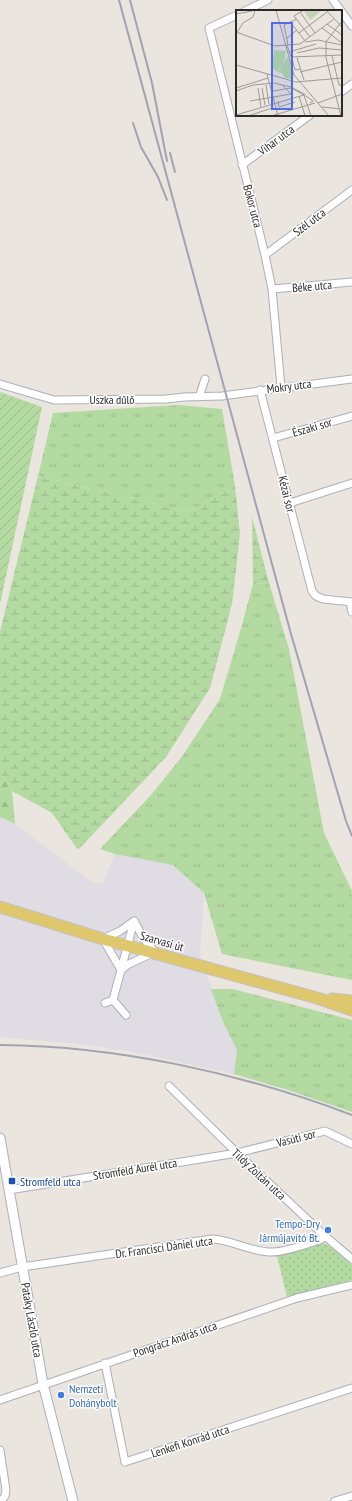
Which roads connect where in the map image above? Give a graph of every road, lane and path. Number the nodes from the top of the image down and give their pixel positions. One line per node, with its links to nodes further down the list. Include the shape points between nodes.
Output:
1 (268, 0): 3 (street)
2 (333, 0): 4 (street)
3 (247, 10)
4 (340, 10)
5 (342, 12): 7 (street)
6 (236, 15): 11 (street, Bokor utca, via 209,28)
7 (352, 26)
8 (352, 84): 9 (street)
9 (342, 91)
10 (309, 116): 11 (street, Vihar utca)
11 (242, 165): 13 (street, Bokor utca)
12 (352, 190): 13 (street, Szél utca)
13 (265, 255): 15 (street, Bokor utca)
14 (352, 282): 15 (street, Béke utca)
15 (272, 289): 19 (street, Bokor utca)
16 (205, 379): 22 (street)
17 (352, 379): 19 (street, Mokry utca)
18 (0, 384): 22 (street, Uszka dűlő, via 54,400)
19 (281, 387): 20 (street, Mokry utca)
20 (260, 390): 21 (street, Mokry utca); 24 (street, Kézai sor)
21 (225, 395): 22 (street, Uszka dűlő)
22 (200, 397)
23 (352, 416): 24 (street, Északi sor)
24 (273, 438): 26 (street, Kézai sor)
25 (352, 483): 26 (street)
26 (290, 503): 27 (street, Kézai sor, via 309,583 316,596)
27 (351, 602): 28 (street)
28 (352, 612)
29 (0, 907): 31 (main road, Szarvasi út)
30 (135, 919): 31 (street); 32 (street); 33 (street, via 144,939)
31 (104, 939): 32 (main road, Szarvasi út); 34 (street)
32 (127, 945): 33 (main road, Szarvasi út); 34 (street)
33 (155, 952): 34 (street); 35 (main road, Szarvasi út)
34 (121, 970): 36 (street)
35 (317, 998): 37 (main road, Szarvasi út); 39 (main road, Szarvasi út)
36 (113, 1000): 38 (street); 40 (street)
37 (352, 1001)
38 (105, 1003)
39 (352, 1010)
40 (126, 1015)
41 (169, 1086): 44 (street, Tildy Zoltán utca)
42 (0, 1138): 45 (street, Pataky László utca)
43 (352, 1144): 44 (street, Vasúti sor, via 325,1131)
44 (237, 1153): 45 (street, Stromfeld Aurél utca); 46 (street, Tildy Zoltán utca)
45 (9, 1190): 48 (street, Pataky László utca)
46 (325, 1236): 47 (street, Tildy Zoltán utca); 48 (street, Dr. Francisci Dániel utca, via 320,1240 276,1252 212,1239)
47 (351, 1256)
48 (22, 1267): 49 (street, Dr. Francisci Dániel utca); 52 (street, Pataky László utca)
49 (0, 1273)
50 (352, 1285): 51 (street, Pongrácz András utca, via 297,1298)
51 (105, 1363): 52 (street, Pongrácz András utca); 53 (street, Lenkefi Konrád utca, via 125,1462)
52 (43, 1384): 54 (street, Pongrácz András utca); 59 (street, Pataky László utca)
53 (352, 1388)
54 (0, 1400)
55 (0, 1450): 56 (street)
56 (2, 1475): 58 (street, via 6,1490)
57 (352, 1496): 60 (street)
58 (1, 1501)
59 (73, 1501)
60 (335, 1501)

